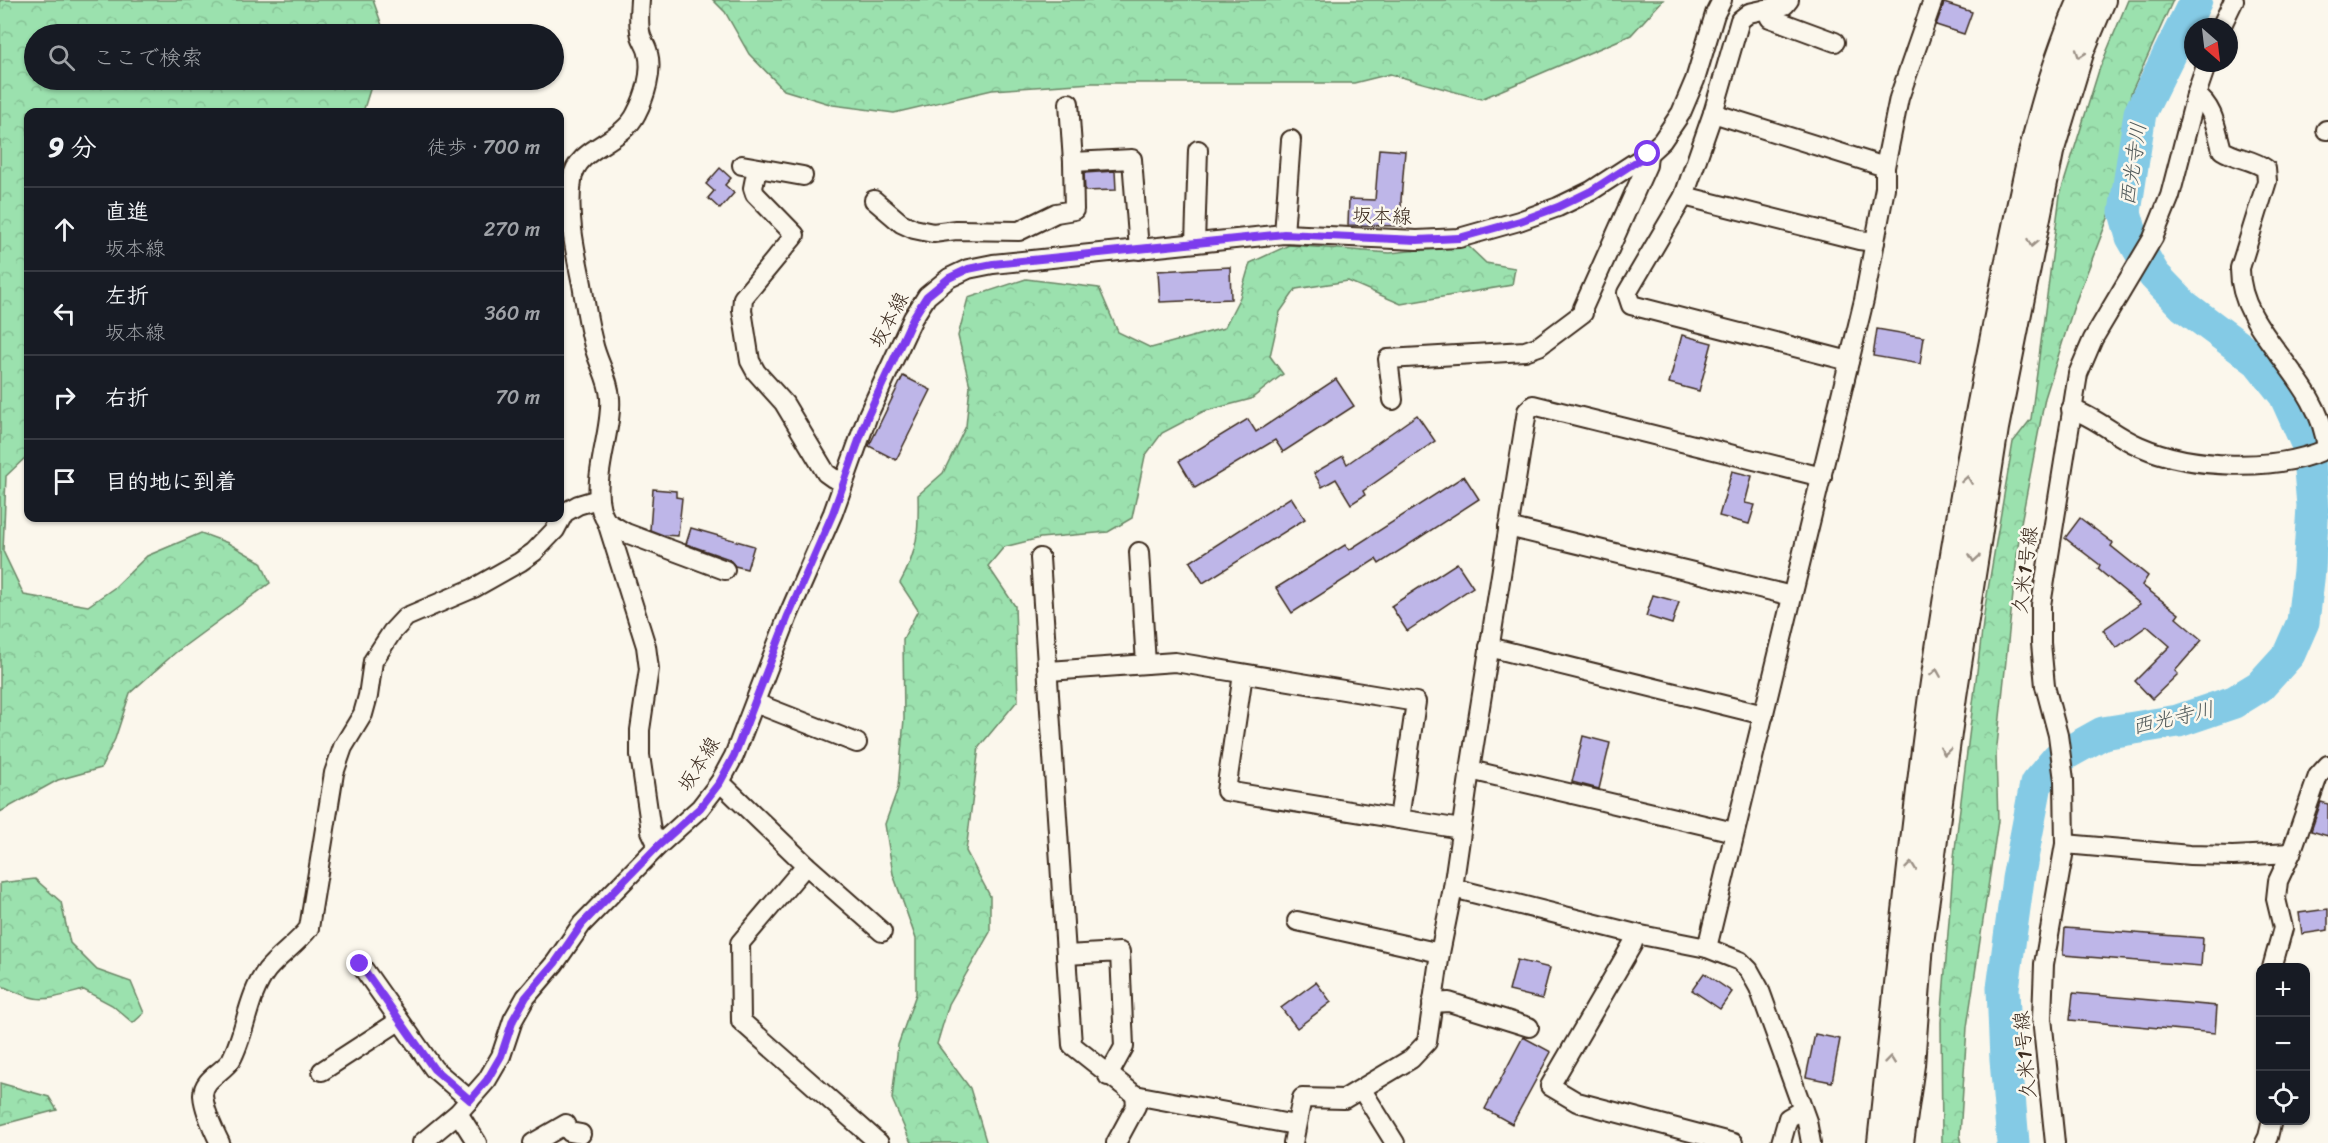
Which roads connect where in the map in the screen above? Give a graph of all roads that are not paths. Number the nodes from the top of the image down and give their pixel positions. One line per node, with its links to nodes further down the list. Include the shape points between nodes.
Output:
1 (640, 0): 23 (street, via 641,35 649,54 649,76 636,115 625,130 578,163)
2 (1722, 0): 17 (street, 坂本線, via 1681,113)
3 (1789, 0): 8 (street, via 1785,5)
4 (1933, 0): 19 (street, via 1899,98)
5 (2082, 0): 83 (highway, one-way to 5, via 1933,694 1977,418 2033,147 2062,43)
6 (2102, 0): 73 (highway, one-way to 73, via 2080,50 2050,152 1995,428 1923,920)
7 (2234, 0): 9 (street)
8 (1766, 9): 10 (street, via 1770,18); 14 (street, via 1740,20)
9 (2225, 18)
10 (1835, 42)
11 (2203, 72): 12 (street, 久米1号線)
12 (2196, 95): 30 (street, 久米1号線, via 2170,196 2153,238 2093,339 2078,374); 31 (street, via 2206,102 2222,150 2266,169 2267,181 2240,279 2251,316 2300,380)
13 (1069, 103): 18 (street)
14 (1713, 113): 19 (street); 21 (street)
15 (1291, 140): 24 (street)
16 (1198, 150): 26 (street)
17 (1648, 154): 24 (street, 坂本線, via 1558,207 1459,238); 29 (street, via 1647,165 1583,313 1539,346 1525,351 1388,359)
18 (1073, 162): 22 (street, via 1074,210 1056,213 1019,231 933,233 914,229); 27 (street, via 1132,159)
19 (1885, 167): 25 (street)
20 (803, 176): 34 (street, via 749,167 754,194 795,235 743,298 742,310 750,362 784,403 826,473)
21 (1684, 196): 25 (street); 28 (street, via 1627,293 1631,304)
22 (874, 200)
23 (565, 206): 35 (street, via 593,342 608,379 609,431)
24 (1284, 234): 26 (street, 坂本線)
25 (1875, 242): 28 (street)
26 (1195, 243): 27 (street, 坂本線)
27 (1139, 250): 34 (street, 坂本線, via 993,264 949,278 927,296 913,318 868,415)
28 (1849, 361): 33 (street)
29 (1393, 400)
30 (2071, 409): 32 (street, via 2139,446 2187,460 2244,466 2298,459); 57 (street, 久米1号線, via 2041,605 2045,686 2058,735 2064,780)
31 (2325, 422): 32 (street)
32 (2327, 449)
33 (1822, 477): 39 (street, via 1533,405 1527,411); 43 (street)
34 (843, 481): 48 (street, 坂本線)
35 (598, 499): 36 (street); 38 (street)
36 (564, 513)
37 (559, 522): 85 (street, via 520,562 474,588 406,617 373,661 363,714 343,747 334,773 309,928 267,970 238,1047 229,1063 205,1088 203,1095)
38 (607, 522): 42 (street, via 626,533); 58 (street, via 646,646 649,669 640,755 651,831)
39 (1508, 527): 43 (street); 44 (street)
40 (1139, 552): 45 (street)
41 (1040, 558): 46 (street)
42 (725, 570)
43 (1792, 596): 49 (street)
44 (1489, 647): 49 (street); 52 (street)
45 (1146, 664): 46 (street); 47 (street, via 1175,663)
46 (1049, 671): 67 (street)
47 (1243, 674): 54 (street, via 1416,702); 54 (street, via 1226,791)
48 (755, 703): 50 (street); 53 (street, 坂本線)
49 (1764, 714): 56 (street)
50 (857, 743)
51 (2328, 765): 59 (street, via 2318,776)
52 (1470, 770): 55 (street); 56 (street)
53 (720, 782): 58 (street, 坂本線, via 700,808); 60 (street)
54 (1399, 819): 55 (street)
55 (1461, 829): 61 (street)
56 (1734, 832): 65 (street)
57 (2065, 844): 59 (street, via 2190,855); 97 (street, 久米1号線, via 2044,964 2042,1018)
58 (658, 846): 78 (street, 坂本線, via 582,924 526,997 501,1056 487,1080)
59 (2291, 853): 68 (street, via 2278,880 2276,899 2283,928)
60 (806, 865): 63 (street); 89 (street, via 740,943 741,1021)
61 (1454, 888): 64 (street); 66 (street)
62 (1297, 921): 66 (street)
63 (882, 932)
64 (1636, 934): 65 (street); 84 (street, via 1550,1086 1577,1102)
65 (1707, 948): 79 (street, via 1740,961 1749,970)
66 (1440, 953): 70 (street)
67 (1066, 955): 75 (street, via 1072,1045); 75 (street, via 1120,952 1124,1047)
68 (2273, 963)
69 (360, 964): 71 (street)
70 (1432, 1003): 72 (street, via 1449,1002); 76 (street, via 1427,1042 1412,1059)
71 (399, 1021): 74 (street); 78 (street)
72 (1529, 1027)
73 (1911, 1065): 95 (highway); 96 (highway)
74 (322, 1071)
75 (1108, 1076): 77 (street)
76 (1362, 1090): 82 (street, via 1344,1099 1302,1098); 91 (street)
77 (1135, 1095): 82 (street); 90 (street, via 1136,1106)
78 (464, 1106): 86 (street, 坂本線); 87 (street)
79 (1802, 1110): 93 (street, via 1788,1118); 94 (street)
80 (2271, 1125): 98 (street)
81 (581, 1134): 88 (street, via 570,1132 566,1124)
82 (1294, 1134)
83 (1881, 1135)
84 (1703, 1139): 92 (street)
85 (220, 1143)
86 (422, 1143)
87 (477, 1143)
88 (533, 1143)
89 (879, 1143)
90 (1116, 1143)
91 (1395, 1143)
92 (1733, 1143)
93 (1781, 1143)
94 (1811, 1143)
95 (1900, 1143)
96 (1915, 1143)
97 (2055, 1143)
98 (2265, 1143)

